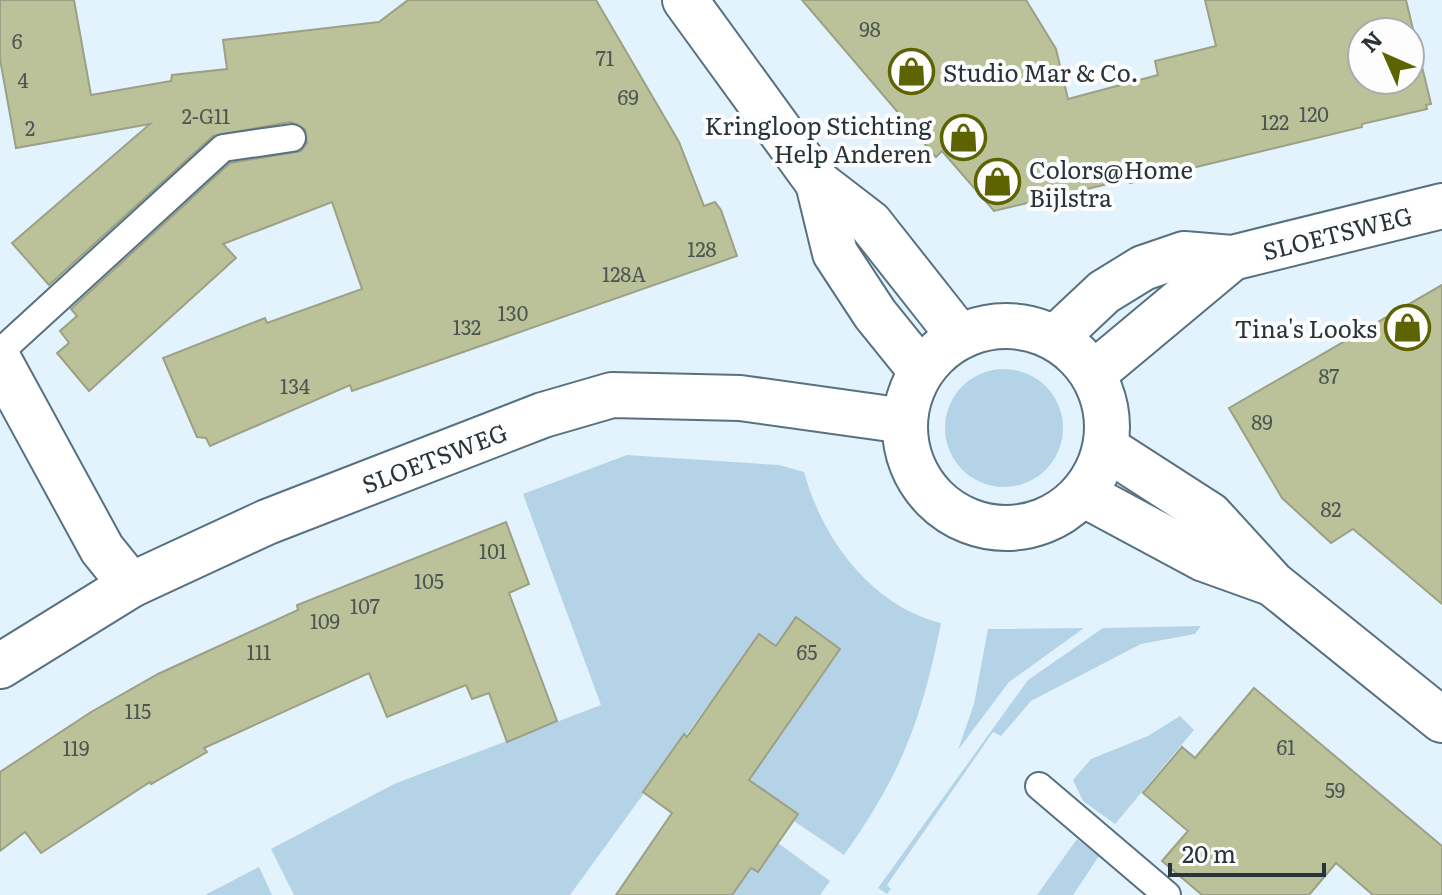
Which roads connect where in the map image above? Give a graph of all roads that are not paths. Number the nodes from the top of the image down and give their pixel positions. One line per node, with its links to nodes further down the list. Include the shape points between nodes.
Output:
1 (685, 0): 3 (main road)
2 (292, 138): 8 (lane, via 223,148)
3 (818, 183): 6 (main road, via 870,223); 10 (main road, via 835,253)
4 (1442, 206): 5 (main road, SLOETSWEG)
5 (1232, 258): 7 (main road, SLOETSWEG, via 1184,254 1143,268 1104,292); 11 (main road, SLOETSWEG)
6 (960, 337): 7 (main road, via 1008,326); 10 (main road)
7 (1055, 338): 11 (main road)
8 (0, 352)
9 (0, 362): 16 (main road, via 102,549)
10 (921, 371): 12 (main road)
11 (1093, 374): 13 (main road, via 1107,410)
12 (905, 421): 14 (main road, via 916,475 933,498 968,521 1009,529 1037,525); 16 (main road, SLOETSWEG, via 740,398 612,395 543,415 281,516)
13 (1106, 448): 14 (main road); 15 (main road, via 1210,515)
14 (1083, 494): 15 (main road, via 1204,559)
15 (1273, 584): 18 (main road)
16 (131, 585): 17 (main road, SLOETSWEG)
17 (0, 666)
18 (1442, 720)
19 (1039, 786): 20 (lane)
20 (1167, 895)

